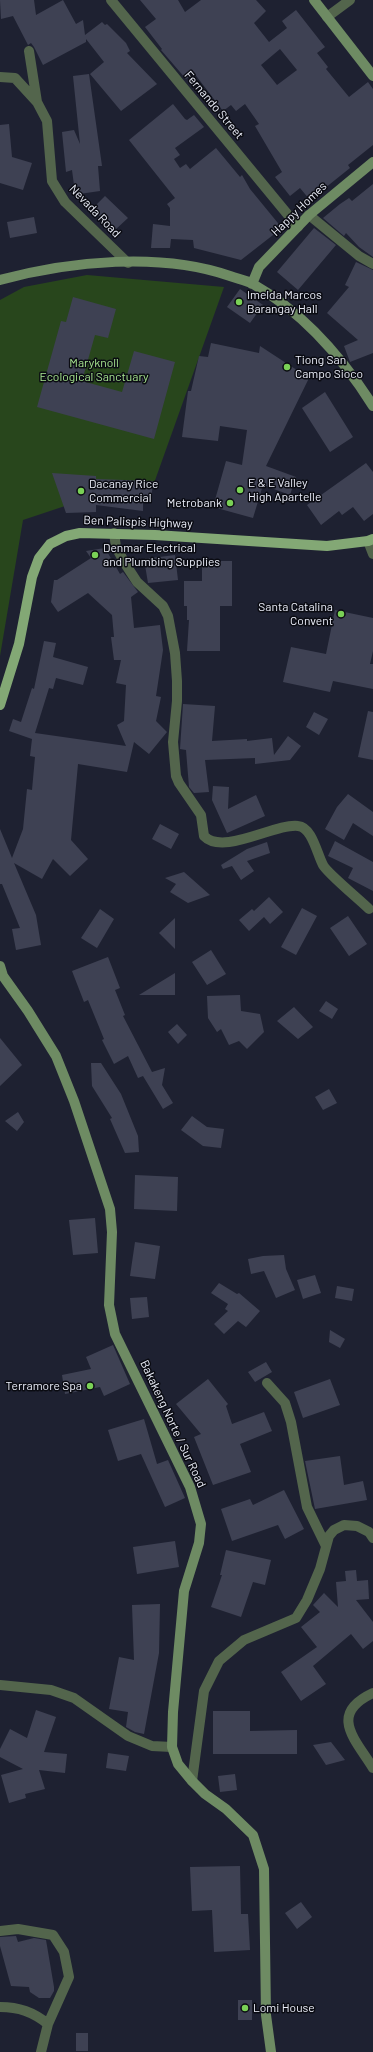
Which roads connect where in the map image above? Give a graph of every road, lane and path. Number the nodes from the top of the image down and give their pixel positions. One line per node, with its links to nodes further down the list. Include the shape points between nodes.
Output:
1 (111, 0): 11 (street, Fernando Street)
2 (314, 0): 4 (main road)
3 (350, 0): 4 (street)
4 (327, 17): 6 (main road)
5 (29, 51): 8 (street)
6 (373, 76)
7 (0, 77): 8 (street, Nevada Road, via 15,78)
8 (37, 102): 12 (street, Nevada Road, via 47,121 52,181 69,207)
9 (373, 162): 10 (main road, Happy Homes)
10 (309, 215): 11 (main road, Happy Homes); 13 (street, via 359,256)
11 (298, 227): 15 (main road, Happy Homes, via 259,267)
12 (128, 263): 14 (main road, via 75,265); 15 (main road, via 213,270)
13 (373, 264)
14 (0, 280)
15 (252, 284): 16 (main road, via 299,315 319,334)
16 (373, 406)
17 (114, 533): 18 (main road, Ben Palispis Highway, via 327,546); 20 (main road, Ben Palispis Highway, via 80,532 66,536 50,544 39,558 32,577 20,644); 21 (street, via 116,547 137,582 163,606 168,616 177,681 173,742 176,776 201,815 204,836 214,842 239,841 287,827 305,828 324,867)
18 (371, 540): 19 (street)
19 (373, 554)
20 (0, 705)
21 (369, 909)
22 (0, 966): 28 (main road, Bakakeng Norte / Sur Road, via 3,976 56,1056 74,1101 110,1209 112,1232 109,1305 115,1334 190,1487 201,1524 199,1543 184,1591)
23 (267, 1383): 25 (street, via 285,1403 307,1507)
24 (373, 1538): 25 (street, via 369,1532 357,1526 344,1525 334,1530)
25 (326, 1546): 30 (street, via 320,1569 296,1618 244,1640 219,1661 204,1691)
26 (0, 1685): 28 (street, via 51,1690 74,1698 128,1736 152,1746)
27 (373, 1693): 29 (street, via 351,1707 347,1718 349,1727)
28 (172, 1747): 30 (main road, Bakakeng Norte / Sur Road, via 178,1764)
29 (373, 1768)
30 (192, 1781): 35 (main road, Bakakeng Norte / Sur Road, via 253,1835 264,1869 266,2015)
31 (0, 1931): 33 (street, via 18,1929 53,1935 64,1952 70,1977)
32 (0, 2008): 33 (street, via 12,2007 28,2011)
33 (48, 2024): 34 (street)
34 (41, 2052)
35 (271, 2052)

